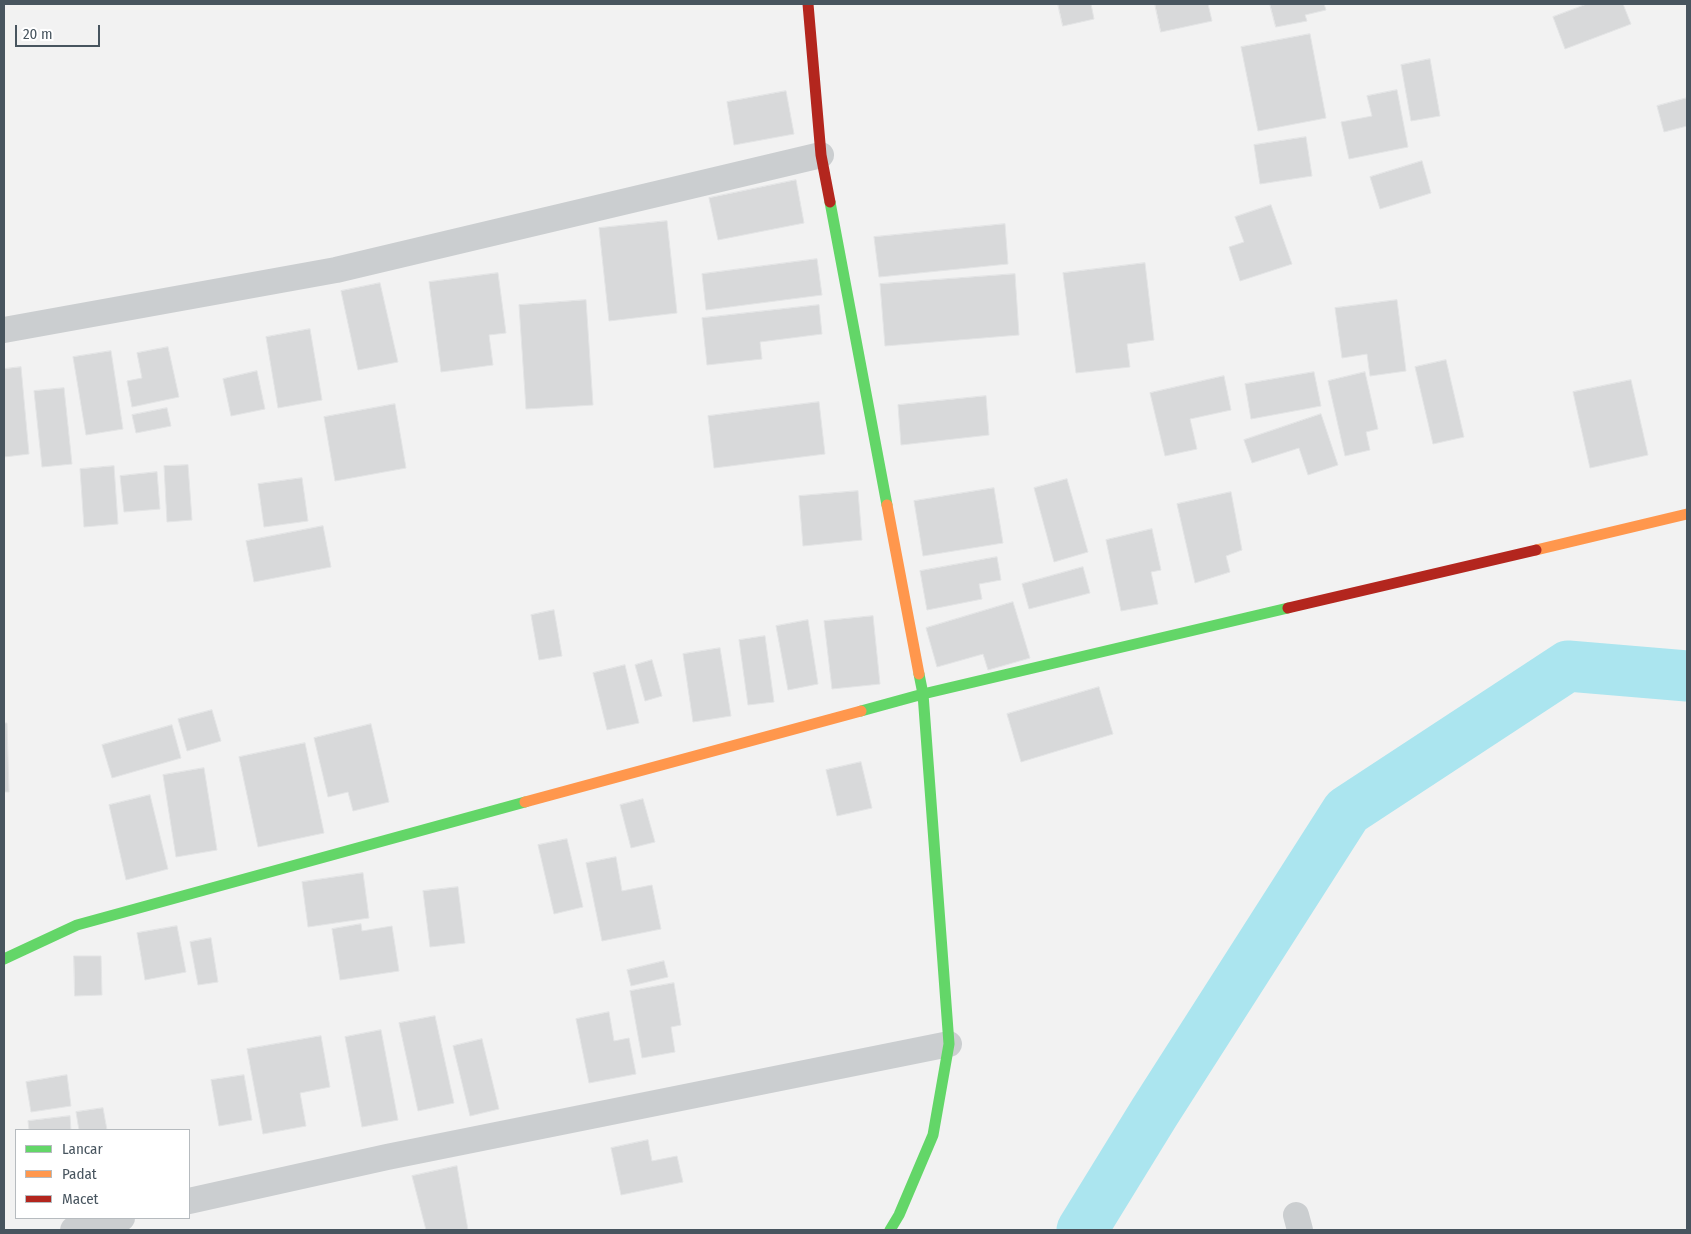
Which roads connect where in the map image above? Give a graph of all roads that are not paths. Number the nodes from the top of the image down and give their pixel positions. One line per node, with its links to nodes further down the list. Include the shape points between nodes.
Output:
1 (808, 4): 2 (street)
2 (822, 155): 3 (street, via 336,270); 5 (street)
3 (4, 330)
4 (1687, 514): 5 (street)
5 (924, 694): 6 (street, via 77,925); 7 (street)
6 (4, 959)
7 (949, 1044): 8 (street, via 388,1157); 11 (street, via 933,1135)
8 (190, 1201)
9 (118, 1219): 10 (street)
10 (73, 1230)
11 (890, 1230)

